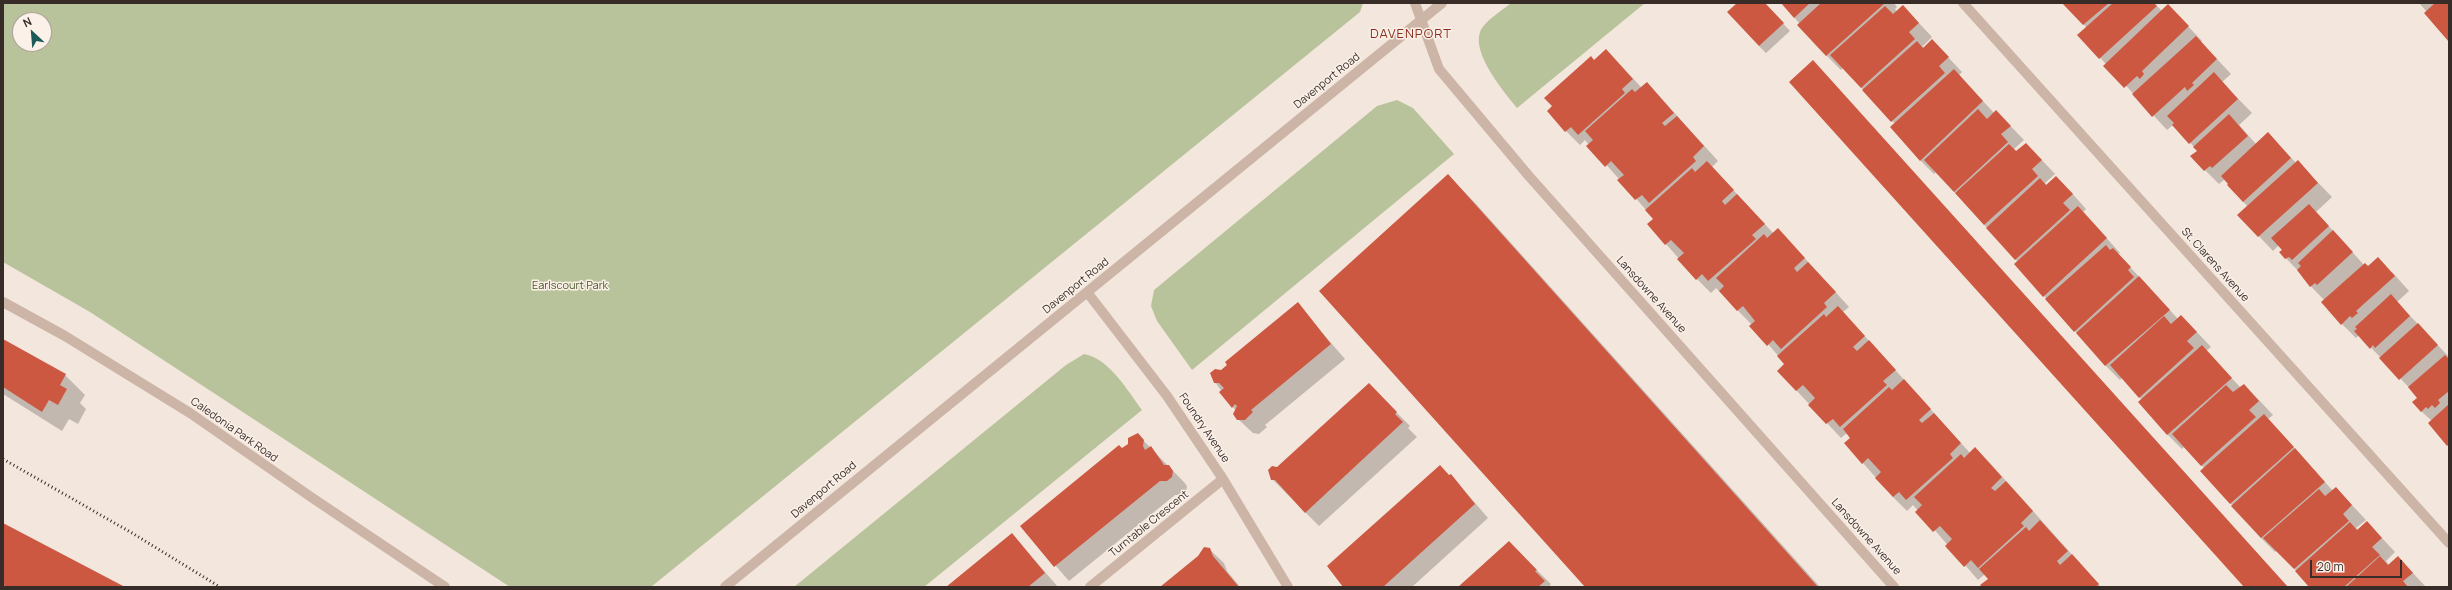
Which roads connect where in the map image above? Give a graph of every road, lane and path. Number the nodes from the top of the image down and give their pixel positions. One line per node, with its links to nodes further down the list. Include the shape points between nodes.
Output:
1 (1415, 3): 4 (street, Lansdowne Avenue)
2 (1442, 3): 4 (street, Davenport Road)
3 (1963, 3): 8 (street, St. Clarens Avenue)
4 (1421, 20): 5 (street, Davenport Road); 13 (street, Lansdowne Avenue, via 1439,69 1528,175)
5 (1086, 292): 7 (street, Foundry Avenue, via 1167,396); 10 (street, Davenport Road)
6 (3, 302): 9 (street, Caledonia Park Road, via 65,336 190,413 311,498)
7 (1223, 478): 11 (street, Turntable Crescent); 12 (street, Foundry Avenue)
8 (2449, 543)
9 (445, 587)
10 (725, 587)
11 (1090, 587)
12 (1288, 587)
13 (1894, 587)

